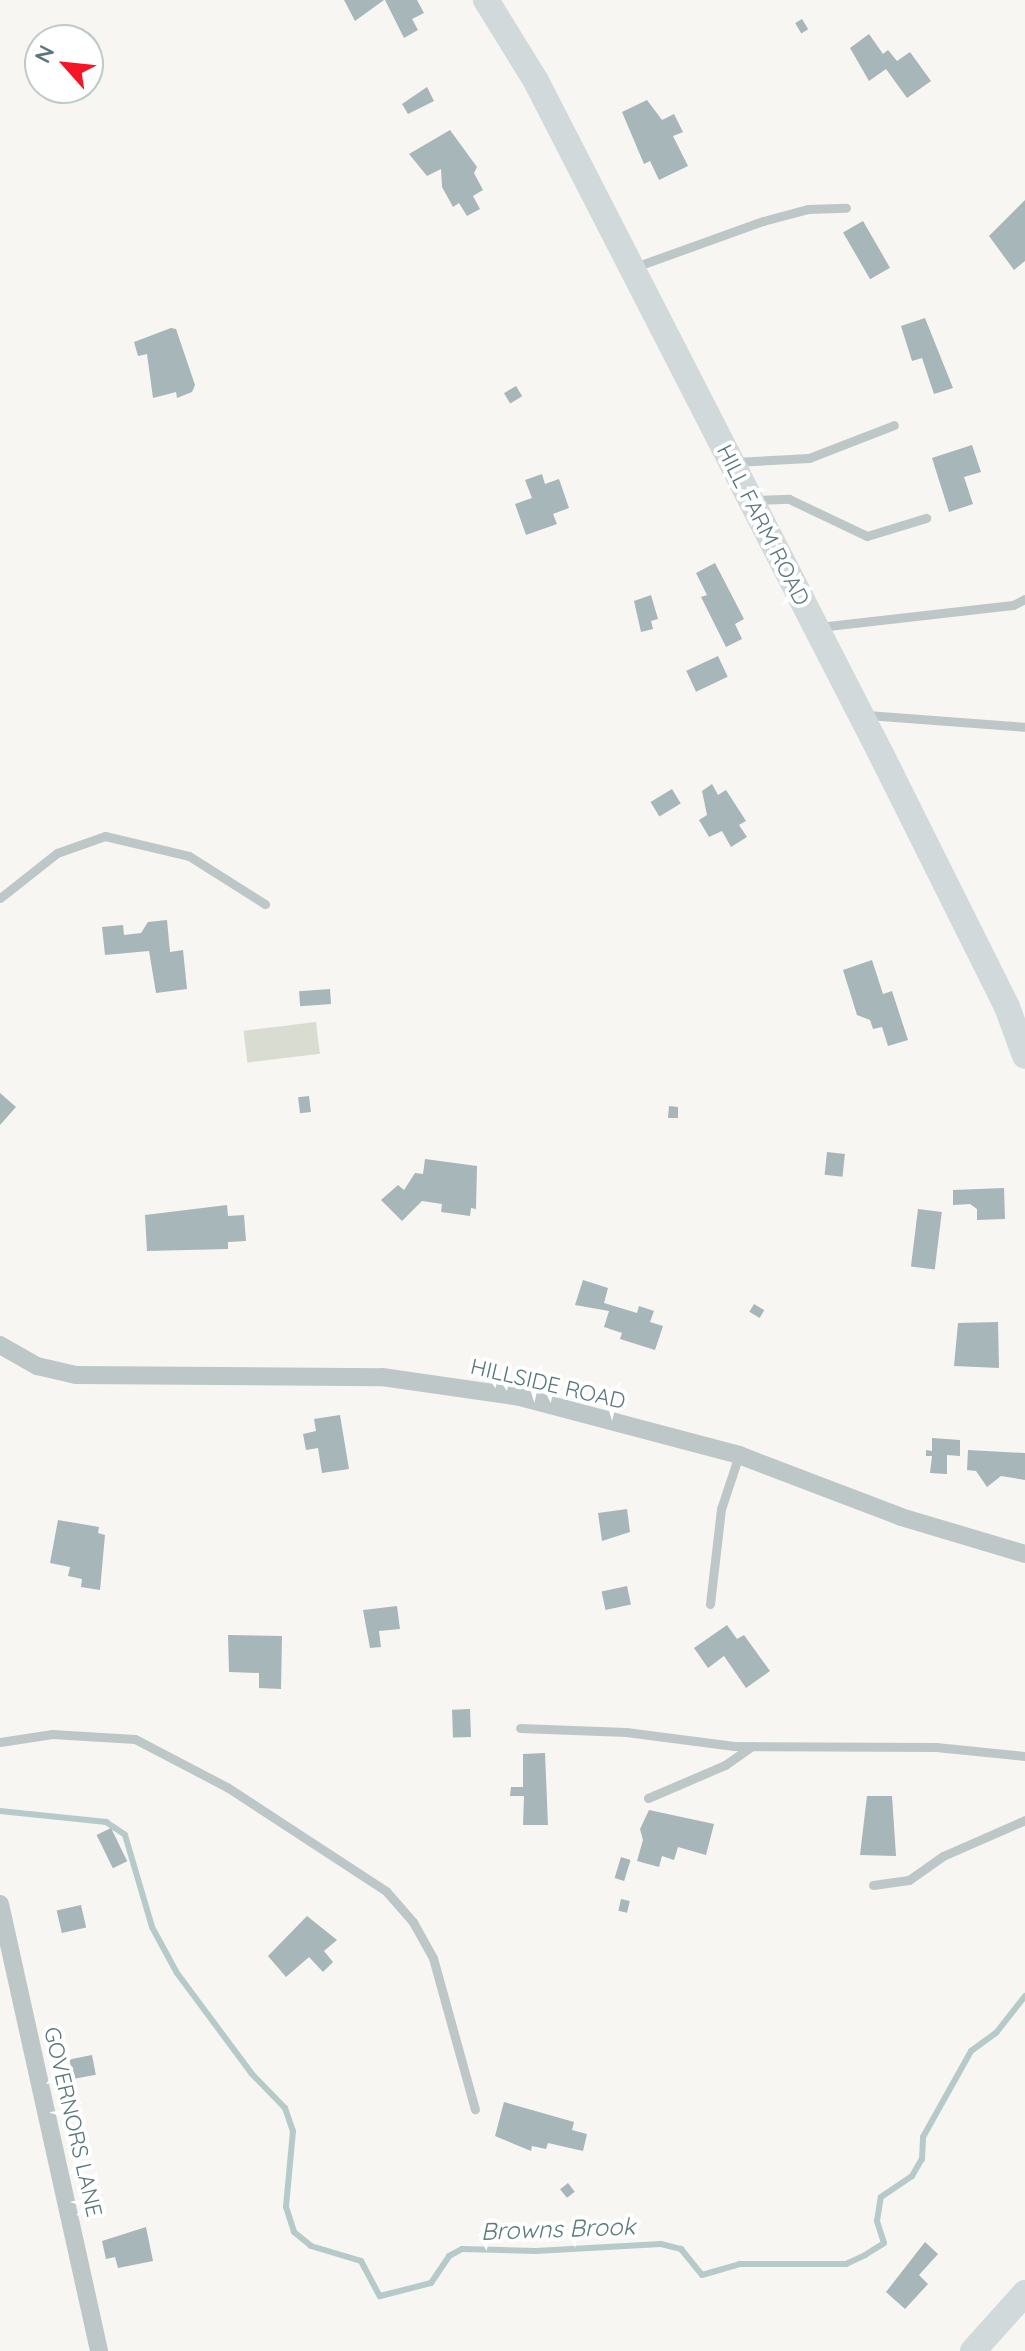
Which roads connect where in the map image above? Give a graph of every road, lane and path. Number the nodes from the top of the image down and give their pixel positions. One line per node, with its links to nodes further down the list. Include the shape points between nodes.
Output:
1 (486, 0): 3 (main road, HILL FARM ROAD, via 536,81)
2 (846, 208): 3 (lane, via 808,209 763,221)
3 (632, 269): 5 (main road, HILL FARM ROAD)
4 (894, 425): 5 (lane, via 854,445 809,458)
5 (731, 463): 6 (main road, HILL FARM ROAD)
6 (750, 500): 7 (lane, via 789,499 867,536); 9 (main road, HILL FARM ROAD)
7 (926, 518)
8 (1025, 599): 9 (lane, via 1013,605)
9 (816, 628): 10 (main road, HILL FARM ROAD)
10 (860, 715): 11 (lane); 14 (main road, HILL FARM ROAD, via 1012,1006)
11 (1025, 727)
12 (0, 898): 13 (lane, via 57,853 105,836 189,856)
13 (265, 904)
14 (1025, 1056)
15 (0, 1345): 16 (street, HILLSIDE ROAD, via 37,1366 76,1375 382,1377 489,1392)
16 (739, 1455): 17 (street, HILLSIDE ROAD, via 901,1517); 18 (lane, via 721,1509)
17 (1025, 1554)
18 (710, 1604)
19 (520, 1728): 21 (lane)
20 (0, 1742): 27 (lane, via 52,1734 135,1739 227,1787 386,1891 413,1922 433,1958)
21 (752, 1746): 22 (lane, via 936,1747); 23 (lane, via 725,1765)
22 (1025, 1756)
23 (648, 1798)
24 (1025, 1820): 25 (lane, via 943,1856 909,1880)
25 (873, 1885)
26 (0, 1904): 29 (street, GOVERNORS LANE)
27 (475, 2109)
28 (1025, 2293): 30 (main road)
29 (99, 2351)
30 (973, 2351)

